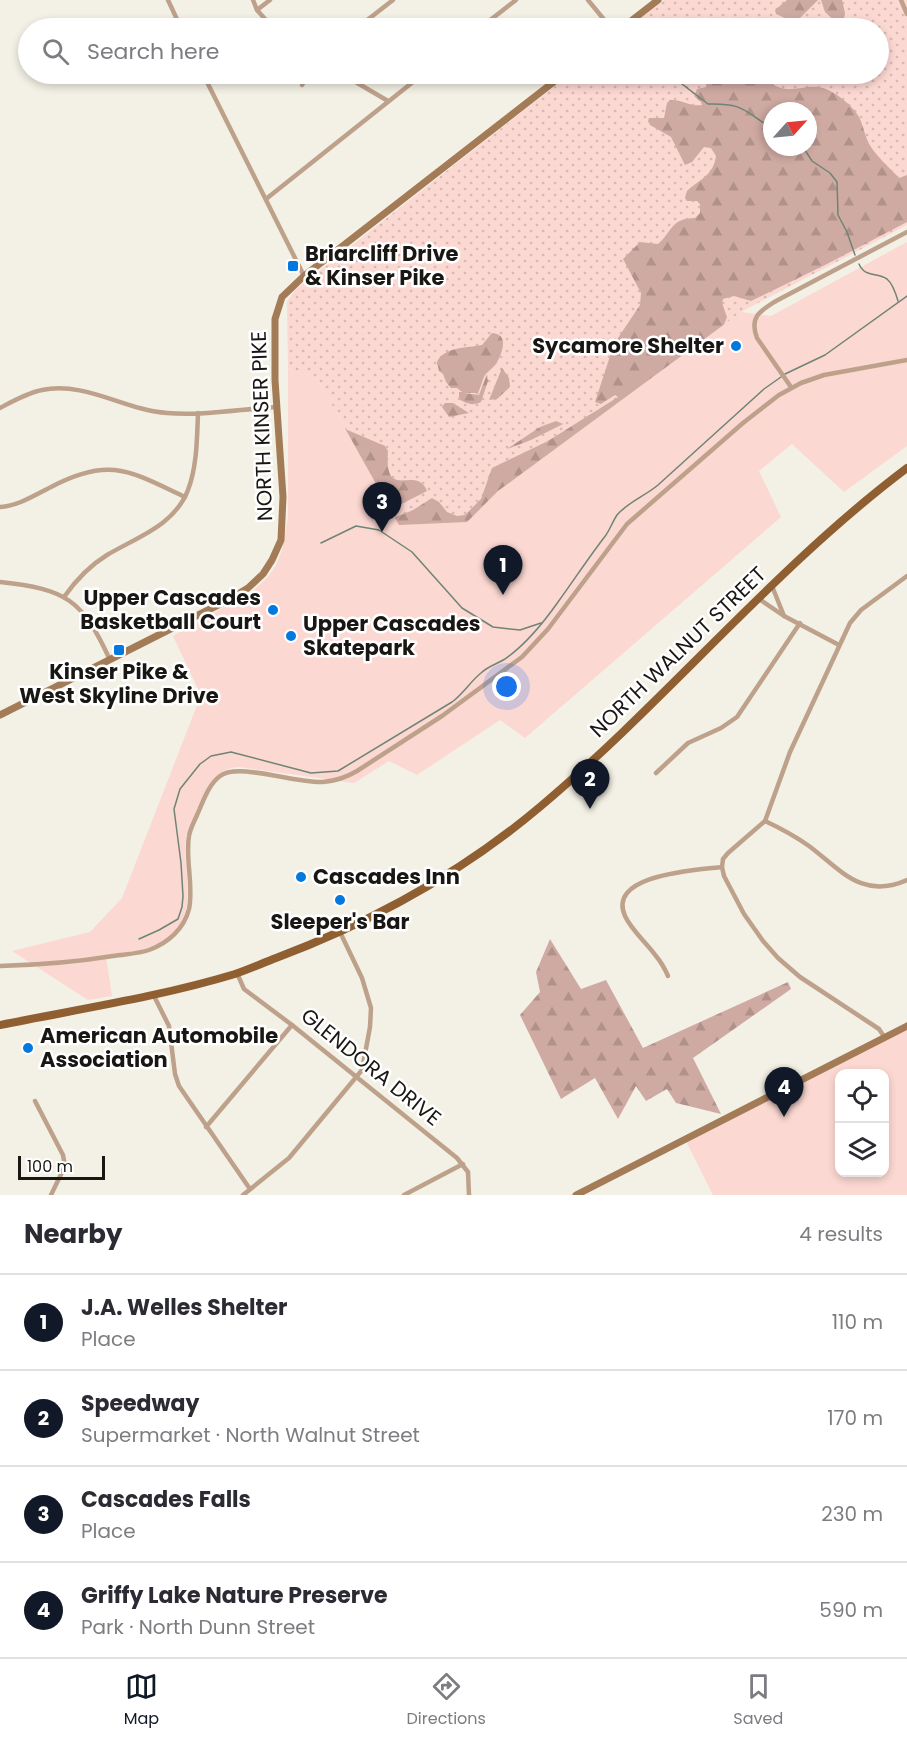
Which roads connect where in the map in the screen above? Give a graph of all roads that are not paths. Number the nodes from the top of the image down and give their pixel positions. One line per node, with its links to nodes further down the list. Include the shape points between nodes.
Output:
1 (168, 0): 11 (street)
2 (253, 0): 9 (street)
3 (270, 0): 9 (street)
4 (393, 0): 13 (street)
5 (516, 0): 14 (street)
6 (588, 0): 15 (street)
7 (658, 0): 16 (street)
8 (901, 0): 10 (street)
9 (257, 10): 12 (street)
10 (907, 14)
11 (177, 18)
12 (264, 18)
13 (370, 18)
14 (493, 18)
15 (603, 18)
16 (635, 18)
17 (208, 84): 22 (street)
18 (359, 84): 21 (street)
19 (410, 84): 21 (street)
20 (551, 84): 24 (street, NORTH KINSER PIKE)
21 (388, 101): 22 (street)
22 (266, 199): 24 (street)
23 (907, 232): 26 (street, via 760,312 754,329)
24 (304, 276): 27 (street, NORTH KINSER PIKE, via 282,297 276,315)
25 (907, 360): 26 (street, via 824,375)
26 (791, 387): 48 (street, via 634,517 532,648 442,716 357,771 335,780 292,780 240,770 219,777 202,803 189,838 189,909 181,927 168,940 142,952)
27 (277, 406): 29 (street); 41 (street, NORTH KINSER PIKE, via 282,530 278,549 267,569 241,593)
28 (0, 408): 29 (street, via 32,393 65,389 151,411)
29 (198, 413): 31 (street, via 194,468)
30 (907, 468): 35 (main road, NORTH WALNUT STREET, via 846,515)
31 (185, 496): 32 (street, via 134,473 98,469); 36 (street, via 163,522 90,567)
32 (0, 507)
33 (907, 576): 40 (street, via 857,614)
34 (0, 582): 36 (street, via 37,586)
35 (772, 586): 37 (main road, NORTH WALNUT STREET); 38 (street)
36 (64, 597): 41 (street, via 88,619)
37 (759, 599): 38 (street); 47 (main road, NORTH WALNUT STREET, via 539,808 442,877)
38 (784, 616): 39 (street)
39 (800, 623): 40 (street); 43 (street, via 737,717 688,743)
40 (839, 645): 44 (street, via 790,752)
41 (110, 660): 42 (street, NORTH KINSER PIKE)
42 (0, 715)
43 (656, 773)
44 (765, 821): 45 (street, via 728,853); 46 (street, via 802,841 854,882 876,886)
45 (722, 867): 50 (street, via 657,876 635,886 625,897 627,919); 55 (street, via 744,914 778,958 879,1029)
46 (907, 880)
47 (340, 932): 49 (main road, NORTH WALNUT STREET); 56 (street, via 371,1008 362,1070)
48 (0, 966)
49 (237, 973): 51 (main road, NORTH WALNUT STREET); 53 (street, GLENDORA DRIVE, via 244,989)
50 (668, 976)
51 (153, 994): 52 (main road, NORTH WALNUT STREET); 58 (street, via 167,1021 176,1080)
52 (0, 1024)
53 (292, 1025): 56 (street, GLENDORA DRIVE); 58 (street)
54 (907, 1026): 55 (street)
55 (885, 1038): 65 (street)
56 (356, 1078): 59 (street, GLENDORA DRIVE); 60 (street, via 289,1158)
57 (35, 1101): 61 (street, via 65,1166)
58 (206, 1127): 60 (street)
59 (463, 1164): 63 (street); 64 (street, via 469,1176)
60 (250, 1189): 62 (street)
61 (51, 1195)
62 (243, 1195)
63 (404, 1195)
64 (469, 1195)
65 (576, 1195)

